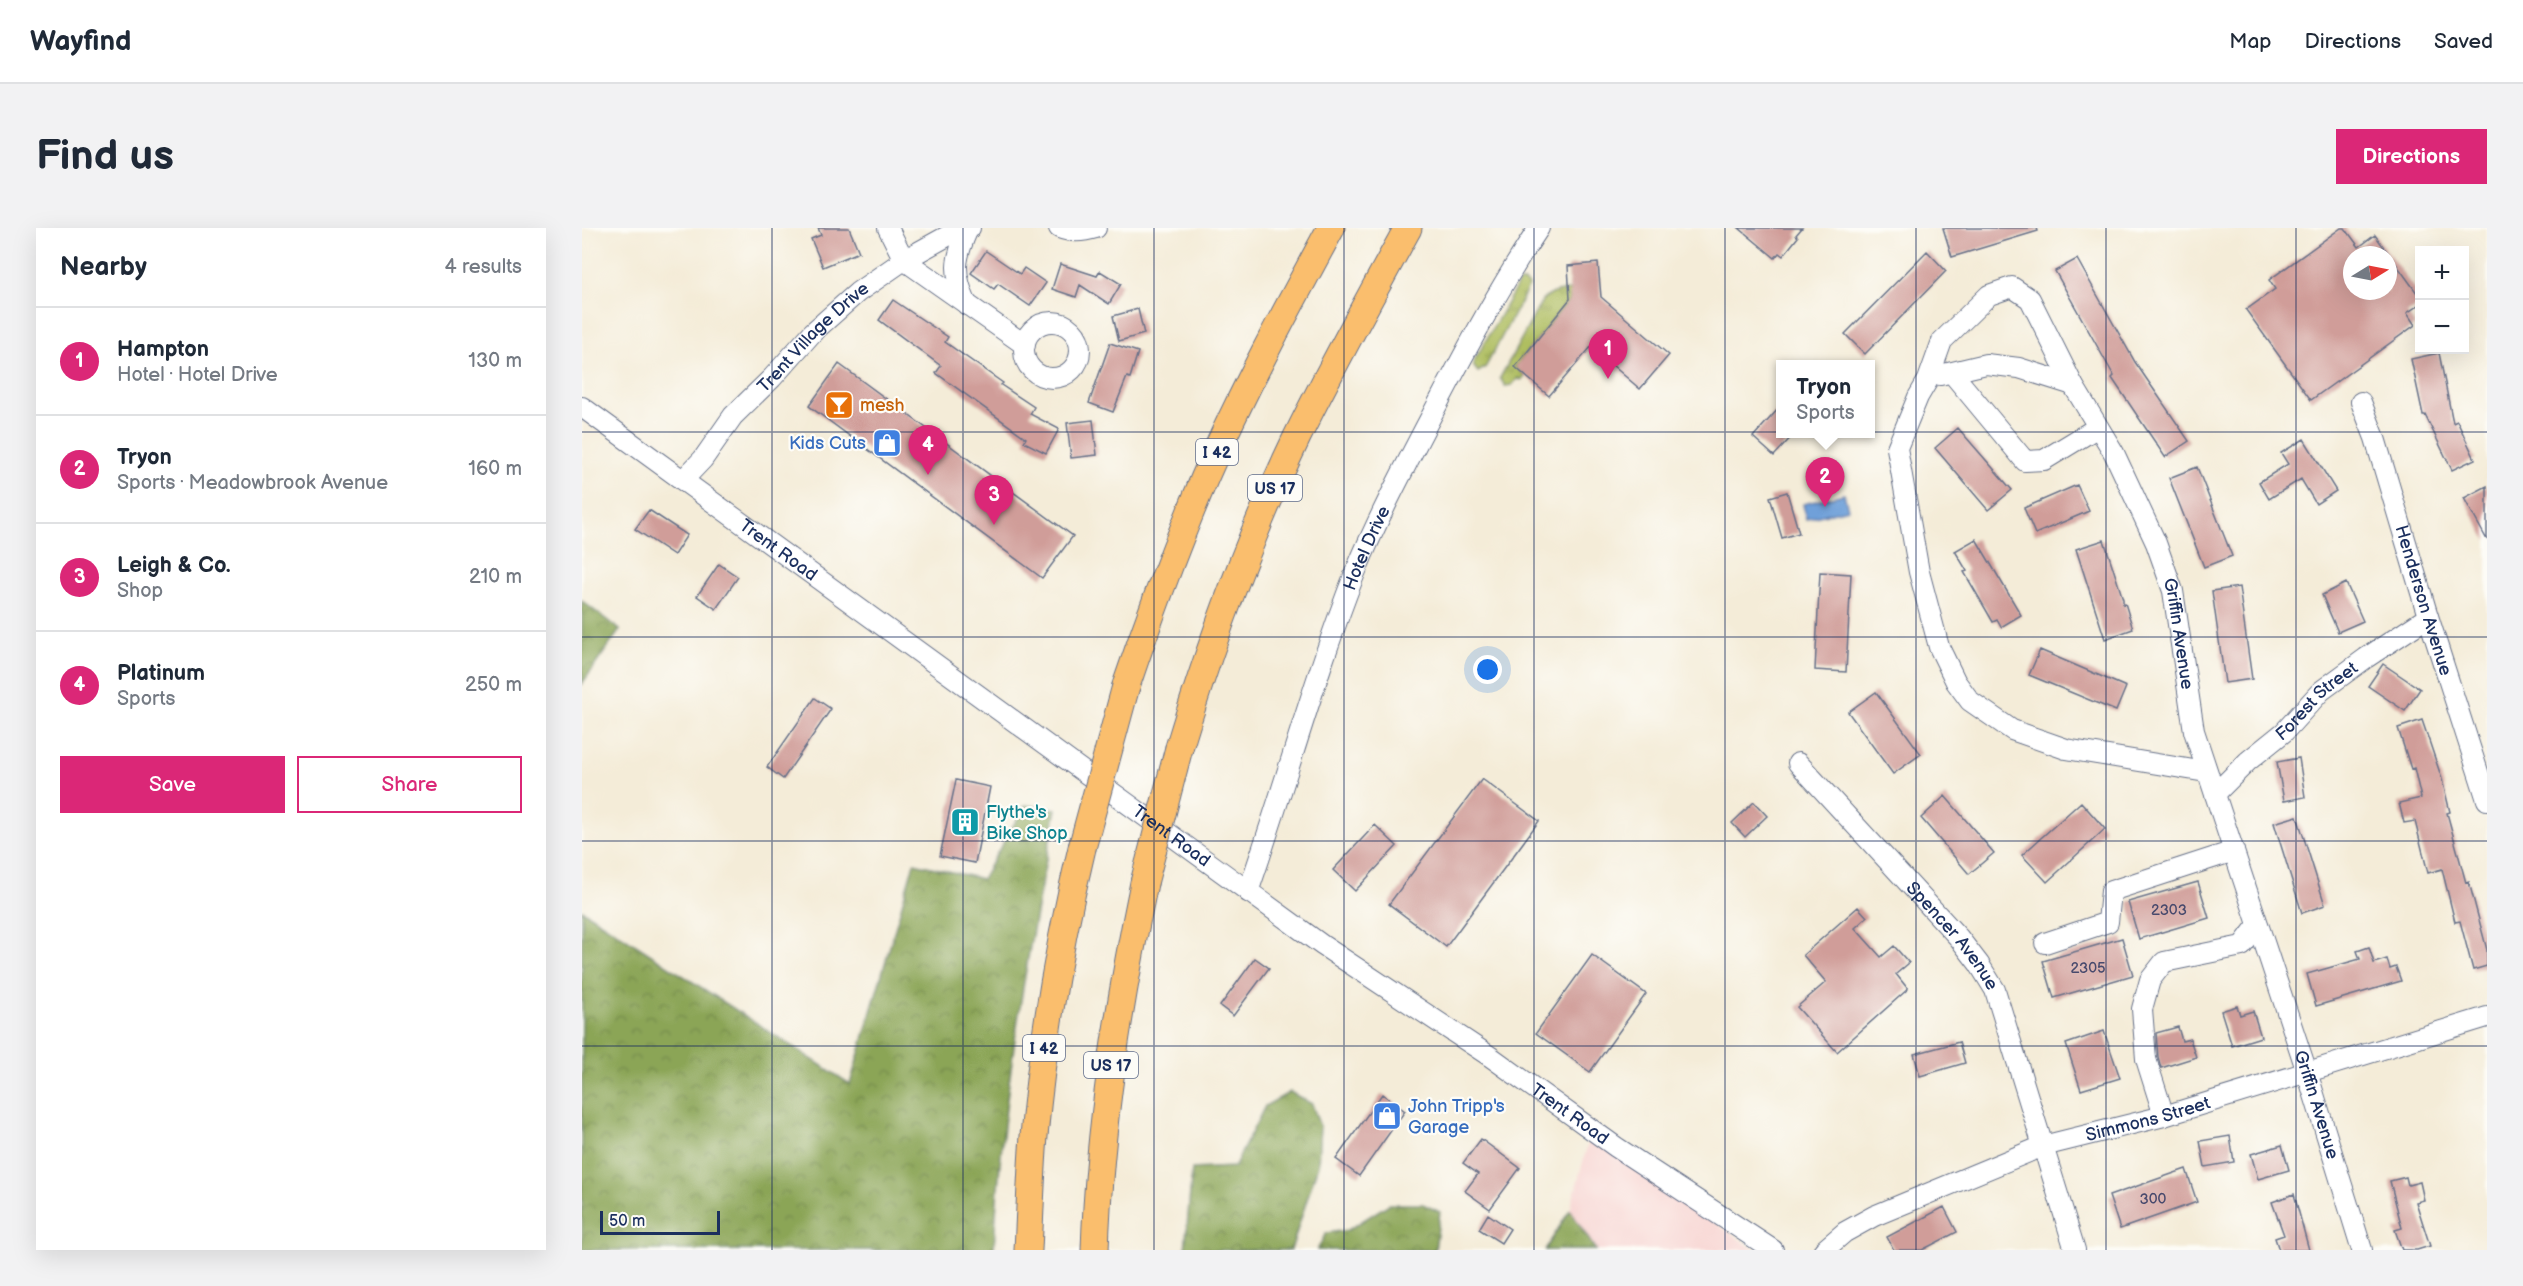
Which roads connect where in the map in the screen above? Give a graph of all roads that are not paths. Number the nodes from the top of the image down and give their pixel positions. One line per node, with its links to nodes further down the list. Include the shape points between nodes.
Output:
1 (888, 228): 8 (street)
2 (1059, 228): 3 (street, via 1077,232)
3 (1096, 228)
4 (1330, 228): 31 (highway, I 42, bridge, via 1206,476 1158,593 1126,686 1069,903 1044,1050 1034,1136)
5 (1539, 228): 24 (street, Hotel Drive, via 1515,264 1402,471 1356,572 1304,713)
6 (960, 230): 8 (street, Trent Village Drive); 9 (street, via 959,285)
7 (1409, 238): 32 (highway, US 17, bridge, via 1338,357 1297,439 1249,547 1198,685 1144,883 1112,1052)
8 (904, 260): 9 (street); 17 (street, Trent Village Drive, via 858,292 813,332 733,416)
9 (968, 304): 10 (street)
10 (1025, 345)
11 (1952, 373): 12 (street); 13 (street, via 1986,364 2019,368); 16 (street, via 2025,461 2044,460)
12 (1929, 376): 13 (street, Griffin Avenue, via 1942,341 1965,316 1989,295 2012,286 2030,299); 20 (street, Griffin Avenue, via 1897,448 1927,606 1939,647 1956,682 1970,701 2012,730 2066,749)
13 (2073, 385): 16 (street, Griffin Avenue)
14 (2361, 402): 18 (street, Henderson Avenue)
15 (582, 407): 17 (street, Trent Road)
16 (2098, 427): 20 (street, Griffin Avenue, via 2156,543 2173,591 2194,731)
17 (683, 480): 24 (street, Trent Road)
18 (2428, 617): 21 (street, Forest Street, via 2321,691 2284,732); 22 (street, Henderson Avenue)
19 (1798, 763): 30 (street, Spencer Avenue, via 1979,964 1995,990)
20 (2206, 772): 21 (street, Griffin Avenue)
21 (2214, 795): 23 (street, Griffin Avenue)
22 (2487, 800)
23 (2234, 851): 25 (street, Griffin Avenue); 26 (street, via 2111,891 2108,922)
24 (1248, 892): 33 (street, Trent Road, via 1616,1147)
25 (2258, 925): 28 (street, Griffin Avenue); 29 (street, via 2242,946 2164,963 2150,980 2142,1009 2146,1059)
26 (2046, 943)
27 (2487, 1017): 28 (street, Simmons Street)
28 (2307, 1072): 29 (street, Simmons Street); 37 (street, Griffin Avenue)
29 (2164, 1116): 30 (street, Simmons Street)
30 (2043, 1146): 34 (street, Simmons Street, via 1874,1216 1845,1232); 35 (street, Spencer Avenue, via 2038,1174); 36 (street, Spencer Avenue)
31 (1028, 1250)
32 (1095, 1250)
33 (1773, 1250)
34 (1824, 1250)
35 (2064, 1250)
36 (2075, 1250)
37 (2362, 1250)

